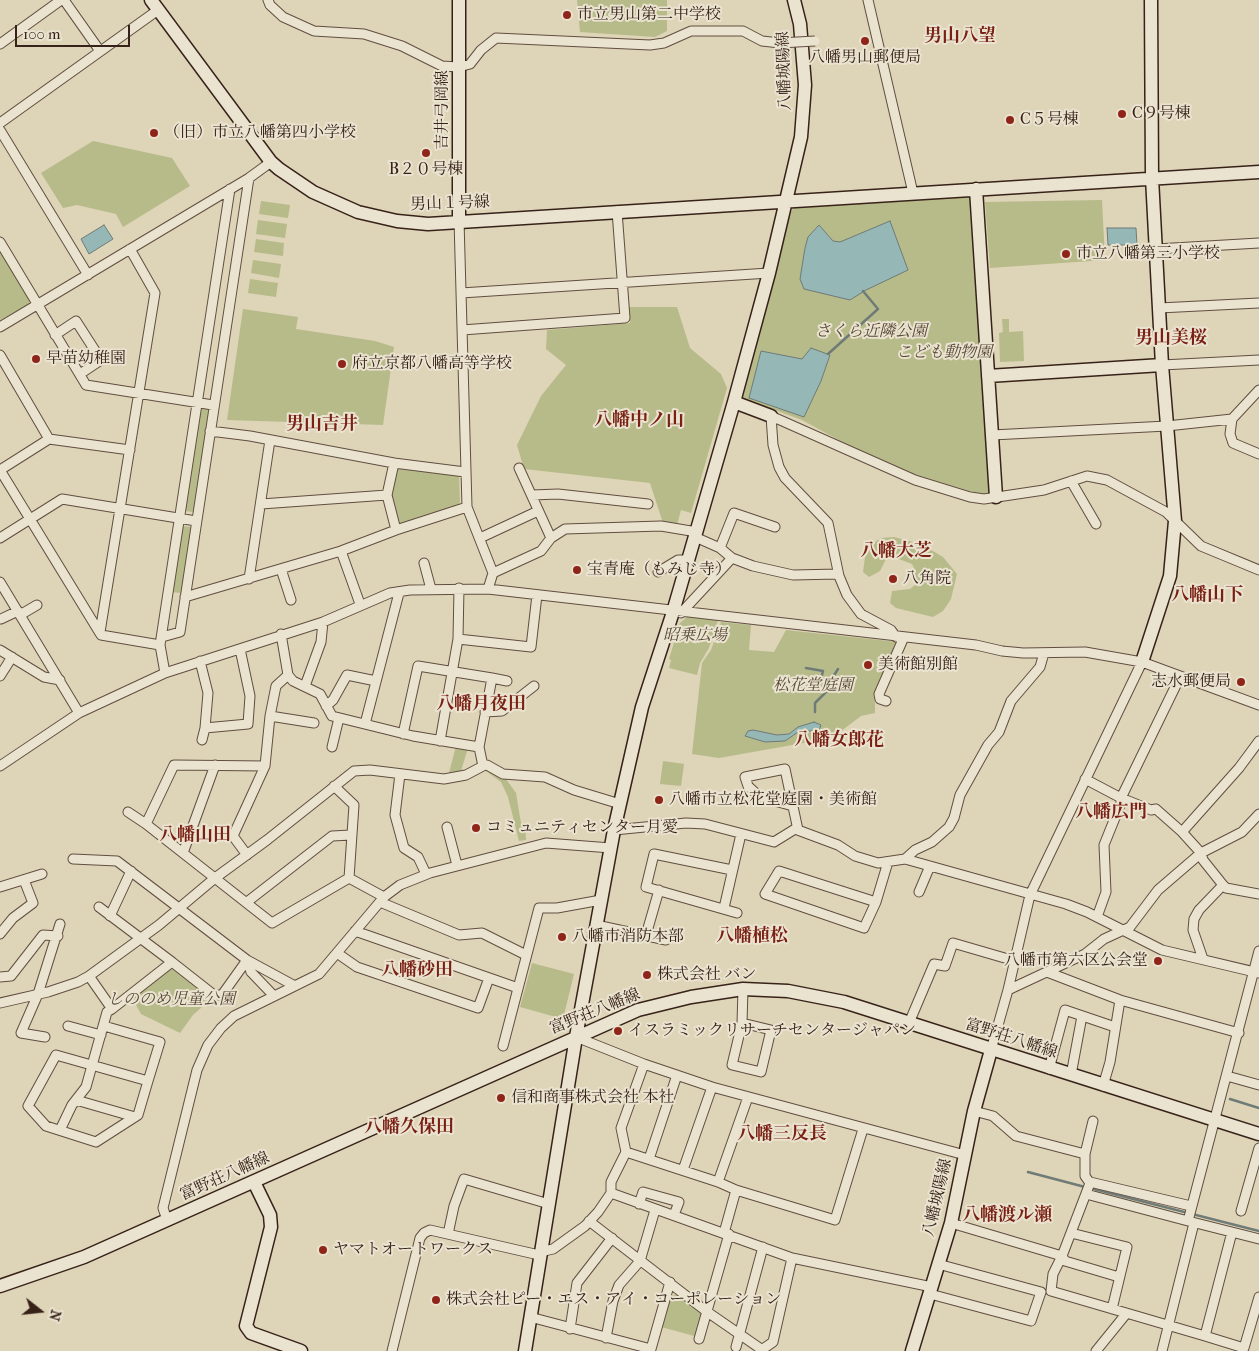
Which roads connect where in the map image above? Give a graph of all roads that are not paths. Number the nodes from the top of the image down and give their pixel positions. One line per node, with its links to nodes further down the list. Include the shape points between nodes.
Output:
1 (62, 0): 9 (street); 10 (street)
2 (268, 0): 11 (street, via 283,18 314,31 364,34 402,46 442,66)
3 (459, 0): 11 (street, 吉井弓岡線)
4 (794, 0): 21 (street, 八幡城陽線, via 800,24 805,85 801,137)
5 (868, 0): 20 (street)
6 (1151, 0): 17 (street)
7 (155, 5): 10 (street); 14 (street, 男山１号線)
8 (815, 41): 11 (street, bridge, via 762,41 743,31 691,31 664,44 650,45 496,38 470,64)
9 (0, 44)
10 (100, 51): 12 (street)
11 (459, 67): 23 (street, 吉井弓岡線)
12 (0, 123)
13 (0, 130): 29 (street)
14 (272, 162): 16 (street); 23 (street, 男山１号線, via 313,192 358,212 428,224)
15 (1259, 172): 17 (street, 男山１号線)
16 (249, 178): 18 (street); 32 (street)
17 (1152, 178): 19 (street, 男山１号線); 27 (street)
18 (230, 189): 26 (street); 31 (street)
19 (976, 189): 20 (street, 男山１号線); 44 (street)
20 (912, 193): 21 (street, 男山１号線)
21 (787, 201): 22 (street, 男山１号線); 28 (street, 八幡城陽線)
22 (618, 211): 23 (street, 男山１号線); 30 (street)
23 (459, 220): 33 (street)
24 (0, 243): 35 (street)
25 (1259, 243): 27 (street)
26 (130, 249): 29 (street); 46 (street, via 155,293)
27 (1156, 249): 36 (street)
28 (769, 273): 30 (street); 48 (street, 八幡城陽線)
29 (88, 275): 35 (street)
30 (624, 282): 33 (street); 38 (street, via 625,318)
31 (216, 287): 32 (street); 47 (street)
32 (230, 291): 49 (street)
33 (461, 293): 38 (street)
34 (1259, 303): 36 (street)
35 (37, 305): 37 (street); 39 (street)
36 (1159, 308): 42 (street)
37 (0, 327)
38 (462, 330): 62 (street)
39 (55, 335): 43 (street); 43 (street, via 76,321 101,360)
40 (0, 355): 55 (street)
41 (1259, 360): 42 (street)
42 (1162, 366): 44 (street); 52 (street)
43 (80, 374): 46 (street, via 86,385)
44 (988, 376): 54 (street)
45 (1259, 390): 51 (street)
46 (139, 394): 47 (street); 57 (street)
47 (199, 402): 49 (street); 72 (street)
48 (734, 402): 50 (street); 79 (street, 八幡城陽線)
49 (213, 404): 53 (street)
50 (771, 416): 66 (street, via 915,480 970,496); 92 (street, via 773,445 779,467 785,478 828,523)
51 (1232, 419): 52 (street); 58 (street, via 1230,434 1233,443)
52 (1167, 426): 54 (street); 75 (street)
53 (210, 431): 56 (street); 74 (street)
54 (992, 435): 66 (street)
55 (49, 439): 57 (street); 61 (street)
56 (270, 440): 59 (street); 67 (street)
57 (130, 450): 70 (street)
58 (1259, 454)
59 (394, 463): 62 (street); 64 (street)
60 (519, 468): 65 (street)
61 (0, 470): 73 (street)
62 (465, 472): 69 (street)
63 (1071, 481): 66 (street, via 1044,490); 75 (street, via 1087,476 1107,480 1166,512); 76 (street)
64 (387, 494): 67 (street); 78 (street)
65 (532, 495): 68 (street, via 558,494); 71 (street)
66 (996, 498)
67 (261, 504): 93 (street)
68 (648, 504)
69 (467, 507): 78 (street); 81 (street)
70 (120, 508): 72 (street); 73 (street, via 62,499); 109 (street)
71 (538, 512): 81 (street); 82 (street)
72 (180, 518): 74 (street); 100 (street)
73 (30, 520): 80 (street); 109 (street)
74 (196, 521): 101 (street)
75 (1175, 521): 89 (street, via 1201,546); 119 (street, via 1170,576)
76 (1096, 524)
77 (774, 527): 83 (street, via 734,514)
78 (396, 530): 84 (street)
79 (696, 534): 82 (street, via 661,526 565,529); 83 (street); 86 (street, 八幡城陽線)
80 (0, 538)
81 (480, 538): 91 (street)
82 (551, 538): 91 (street, via 541,550)
83 (720, 548): 85 (street)
84 (341, 551): 88 (street); 103 (street)
85 (732, 558): 92 (street, via 793,575); 105 (street)
86 (688, 560): 90 (street, via 678,560); 105 (street, 八幡城陽線)
87 (424, 563): 96 (street)
88 (281, 569): 93 (street); 102 (street)
89 (1259, 570)
90 (658, 572)
91 (493, 573): 97 (street)
92 (838, 574): 111 (street, via 847,595 861,614)
93 (249, 579): 101 (street)
94 (0, 582): 106 (street)
95 (459, 588): 96 (street); 97 (street); 112 (street)
96 (431, 589): 98 (street)
97 (488, 589): 99 (street)
98 (399, 593): 103 (street); 127 (street)
99 (537, 595): 105 (street); 112 (street, via 531,647)
100 (168, 598): 101 (street); 113 (street)
101 (185, 599): 113 (street, via 180,632)
102 (291, 600)
103 (360, 604): 108 (street)
104 (37, 605): 106 (street)
105 (677, 612): 111 (street); 155 (street, 八幡城陽線, via 642,707)
106 (19, 613): 107 (street); 126 (street)
107 (1, 619)
108 (324, 622): 110 (street); 129 (street, via 321,642)
109 (100, 632): 113 (street, via 102,635)
110 (281, 634): 114 (street); 122 (street)
111 (900, 637): 116 (street, via 1002,651); 131 (street, via 879,694 880,699)
112 (458, 639): 120 (street)
113 (161, 641): 121 (street)
114 (240, 649): 118 (street); 140 (street, via 250,696 248,724)
115 (0, 650): 117 (street)
116 (1044, 653): 119 (street, via 1085,652); 171 (street, via 1040,667 1011,701 999,732 988,745 960,795 949,827)
117 (12, 657): 123 (street); 126 (street, via 44,677)
118 (200, 661): 121 (street); 140 (street, via 208,692)
119 (1142, 662): 124 (street); 152 (street)
120 (453, 671): 125 (street); 141 (street, via 418,666); 143 (street)
121 (165, 674): 135 (street)
122 (288, 675): 129 (street); 136 (street, via 276,686)
123 (0, 676)
124 (1180, 677): 132 (street); 154 (street)
125 (492, 678): 128 (street); 134 (street)
126 (60, 680): 135 (street)
127 (376, 681): 133 (street, via 347,675); 139 (street)
128 (507, 681)
129 (305, 686): 133 (street, via 320,694)
130 (534, 686): 134 (street, via 502,711)
131 (886, 701)
132 (1259, 705)
133 (326, 706): 137 (street, via 332,716)
134 (485, 712): 146 (street)
135 (79, 713): 147 (street)
136 (270, 716): 138 (street); 149 (street)
137 (339, 718): 139 (street); 145 (street)
138 (314, 723)
139 (365, 724): 141 (street)
140 (205, 728): 142 (street)
141 (403, 734): 143 (street)
142 (202, 740)
143 (440, 741): 146 (street)
144 (1259, 741): 163 (street)
145 (332, 747)
146 (479, 747): 150 (street)
147 (0, 766)
148 (215, 766): 149 (street); 159 (street, via 174,764); 167 (street)
149 (265, 766): 169 (street, via 233,836)
150 (483, 766): 151 (street, via 466,775 444,779); 155 (street, via 488,765 503,774 544,777)
151 (400, 774): 153 (street, via 354,771); 178 (street, via 395,815 404,848 418,857)
152 (1085, 779): 154 (street); 187 (street)
153 (334, 786): 165 (street, via 354,805); 169 (street)
154 (1121, 798): 163 (street, via 1156,809); 197 (street, via 1104,845 1106,892)
155 (620, 804): 161 (street, 八幡城陽線)
156 (793, 806): 156 (street, via 785,770 746,777 748,786 760,797); 162 (street)
157 (128, 812): 159 (street)
158 (1259, 814): 168 (street, via 1242,832)
159 (146, 824): 167 (street)
160 (446, 827): 173 (street)
161 (614, 830): 164 (street, via 677,822 705,824); 166 (street, 八幡城陽線)
162 (798, 830): 164 (street, via 795,828 774,842); 172 (street, via 838,845 855,856 878,863)
163 (1182, 832): 168 (street)
164 (741, 834): 175 (street)
165 (352, 835): 180 (street); 190 (street, via 332,836)
166 (611, 848): 173 (street, via 546,843); 189 (street, 八幡城陽線)
167 (182, 853): 179 (street)
168 (1201, 853): 182 (street); 201 (street, via 1158,890 1130,927)
169 (246, 855): 179 (street)
170 (73, 859): 176 (street, via 117,861)
171 (905, 859): 172 (street); 174 (street)
172 (888, 862): 191 (street)
173 (457, 865): 178 (street)
174 (930, 866): 185 (street); 187 (street)
175 (732, 870): 184 (street, via 654,854 646,887); 194 (street)
176 (131, 872): 193 (street); 196 (street)
177 (42, 874): 181 (street)
178 (426, 874): 188 (street, via 400,885)
179 (215, 878): 190 (street); 193 (street)
180 (349, 878): 188 (street); 190 (street, via 272,923)
181 (24, 880): 183 (street); 202 (street, via 33,903)
182 (1223, 885): 186 (street); 210 (street, via 1194,919 1193,930)
183 (0, 887)
184 (658, 890): 194 (street); 204 (street)
185 (919, 892)
186 (1259, 894)
187 (1030, 895): 197 (street, via 1066,904); 212 (street)
188 (382, 899): 200 (street); 209 (street, via 459,935 482,933)
189 (601, 900): 199 (street, 八幡城陽線); 209 (street, via 539,908)
190 (247, 902)
191 (876, 902): 191 (street, via 864,928 764,894 779,871)
192 (99, 908): 196 (street)
193 (178, 908): 205 (street); 211 (street)
194 (724, 908): 195 (street)
195 (737, 913)
196 (110, 916): 205 (street)
197 (1097, 917): 201 (street)
198 (60, 924): 203 (street)
199 (596, 925): 204 (street); 237 (street, 八幡城陽線)
200 (355, 931): 208 (street); 218 (street)
201 (1123, 931): 210 (street, via 1162,950); 214 (street, via 1104,938 1085,954)
202 (0, 934)
203 (58, 936): 217 (street, via 43,935 11,976); 223 (street)
204 (646, 936): 206 (street)
205 (140, 938): 213 (street); 216 (street)
206 (666, 940)
207 (1259, 951): 215 (street)
208 (336, 953): 218 (street, via 357,968 478,1008); 219 (street, via 319,974)
209 (526, 956): 220 (street)
210 (1203, 959): 215 (street)
211 (247, 960): 213 (street, via 222,995 214,995); 219 (street); 224 (street, via 251,972)
212 (1015, 961): 222 (street); 230 (street, via 953,943 945,966 934,964)
213 (172, 962): 227 (street)
214 (1047, 972): 222 (street); 225 (street)
215 (1256, 972): 234 (street)
216 (89, 976): 223 (street); 227 (street)
217 (0, 977)
218 (489, 978): 220 (street)
219 (295, 986): 224 (street)
220 (518, 988): 238 (street)
221 (743, 989): 229 (street); 230 (street, 富野荘八幡線, via 820,996); 237 (street, 富野荘八幡線, via 638,1010)
222 (1008, 990): 239 (street)
223 (38, 994): 226 (street); 236 (street, via 21,1033)
224 (274, 996): 276 (street, via 234,1016 220,1028 208,1046 197,1070 163,1208)
225 (1120, 1000): 233 (street); 234 (street)
226 (0, 1003)
227 (112, 1009): 232 (street)
228 (1082, 1016): 233 (street); 242 (street, via 1065,1010); 244 (street)
229 (742, 1023): 229 (street, via 732,1065 761,1072 771,1030)
230 (909, 1023): 239 (street, 富野荘八幡線)
231 (68, 1026): 235 (street)
232 (104, 1026): 235 (street); 246 (street, via 160,1042)
233 (1114, 1027): 248 (street)
234 (1238, 1033): 245 (street)
235 (101, 1035): 241 (street)
236 (45, 1037)
237 (576, 1037): 240 (street); 265 (street, 富野荘八幡線); 270 (street, 八幡城陽線)
238 (503, 1046)
239 (990, 1050): 242 (street, 富野荘八幡線); 252 (street, 八幡城陽線)
240 (644, 1064): 243 (street); 260 (street, via 621,1128)
241 (92, 1065): 246 (street); 251 (street, via 86,1087); 257 (street, via 56,1055 28,1106 46,1126)
242 (1049, 1068): 244 (street, 富野荘八幡線)
243 (677, 1075): 249 (street); 263 (street)
244 (1071, 1075): 248 (street, 富野荘八幡線)
245 (1227, 1076): 247 (street); 254 (street)
246 (148, 1081): 253 (street)
247 (1259, 1085)
248 (1103, 1086): 254 (street, 富野荘八幡線)
249 (712, 1087): 250 (street); 264 (street)
250 (748, 1097): 256 (street); 266 (street)
251 (76, 1100): 253 (street); 257 (street)
252 (974, 1111): 261 (street, via 993,1116 1016,1136); 262 (street, 八幡城陽線)
253 (135, 1117): 257 (street, via 96,1142)
254 (1214, 1120): 258 (street, 富野荘八幡線); 274 (street)
255 (1093, 1121): 261 (street)
256 (863, 1129): 262 (street); 268 (street, via 835,1220)
257 (60, 1130)
258 (1259, 1134)
259 (1259, 1148): 273 (street)
260 (626, 1152): 263 (street); 269 (street, via 611,1182)
261 (1085, 1154): 267 (street)
262 (965, 1155): 278 (street, 八幡城陽線)
263 (649, 1159): 264 (street)
264 (683, 1170): 266 (street)
265 (254, 1182): 276 (street, 富野荘八幡線); 310 (street, via 270,1215 270,1227 246,1326 251,1333)
266 (718, 1182): 268 (street)
267 (1088, 1187): 274 (street); 274 (street); 280 (street)
268 (736, 1190): 282 (street)
269 (611, 1193): 271 (street); 277 (street)
270 (549, 1204): 281 (street, via 464,1179); 286 (street, 八幡城陽線)
271 (638, 1204): 272 (street); 275 (street, via 643,1192 679,1202)
272 (655, 1210): 275 (street); 289 (street)
273 (1242, 1211)
274 (1190, 1215): 279 (street); 300 (street)
275 (674, 1216): 282 (street)
276 (167, 1220): 293 (street, 富野荘八幡線, via 84,1257)
277 (589, 1221): 283 (street); 286 (street, via 553,1249)
278 (951, 1223): 287 (street); 290 (street, 八幡城陽線)
279 (1232, 1232): 284 (street); 303 (street)
280 (1070, 1233): 287 (street); 291 (street, via 1127,1247)
281 (448, 1234): 286 (street); 311 (street, via 430,1230 420,1238)
282 (726, 1234): 285 (street); 297 (street)
283 (612, 1238): 289 (street); 301 (street, via 577,1283)
284 (1259, 1239)
285 (763, 1247): 288 (street); 302 (street)
286 (540, 1254): 299 (street, 八幡城陽線)
287 (1062, 1256): 291 (street, via 1065,1261); 296 (street, via 1053,1274 1051,1291)
288 (792, 1258): 294 (street); 307 (street, via 773,1342)
289 (640, 1261): 292 (street); 304 (street, via 619,1285)
290 (938, 1264): 294 (street, 八幡城陽線); 294 (street, via 1041,1292 1031,1321)
291 (1119, 1277): 296 (street)
292 (670, 1282): 297 (street); 304 (street, via 651,1349)
293 (0, 1286)
294 (931, 1290): 308 (street, 八幡城陽線)
295 (1259, 1297): 309 (street)
296 (1112, 1309): 298 (street)
297 (706, 1311): 302 (street); 305 (street)
298 (1126, 1314): 300 (street); 313 (street)
299 (530, 1317): 301 (street); 312 (street, 八幡城陽線)
300 (1168, 1325): 303 (street); 314 (street)
301 (570, 1328): 304 (street)
302 (740, 1334): 306 (street); 307 (street)
303 (1205, 1336): 309 (street)
304 (606, 1338)
305 (699, 1339)
306 (736, 1347)
307 (761, 1350)
308 (914, 1350)
309 (1248, 1350)
310 (302, 1351)
311 (392, 1351)
312 (525, 1351)
313 (1096, 1351)
314 (1162, 1351)

